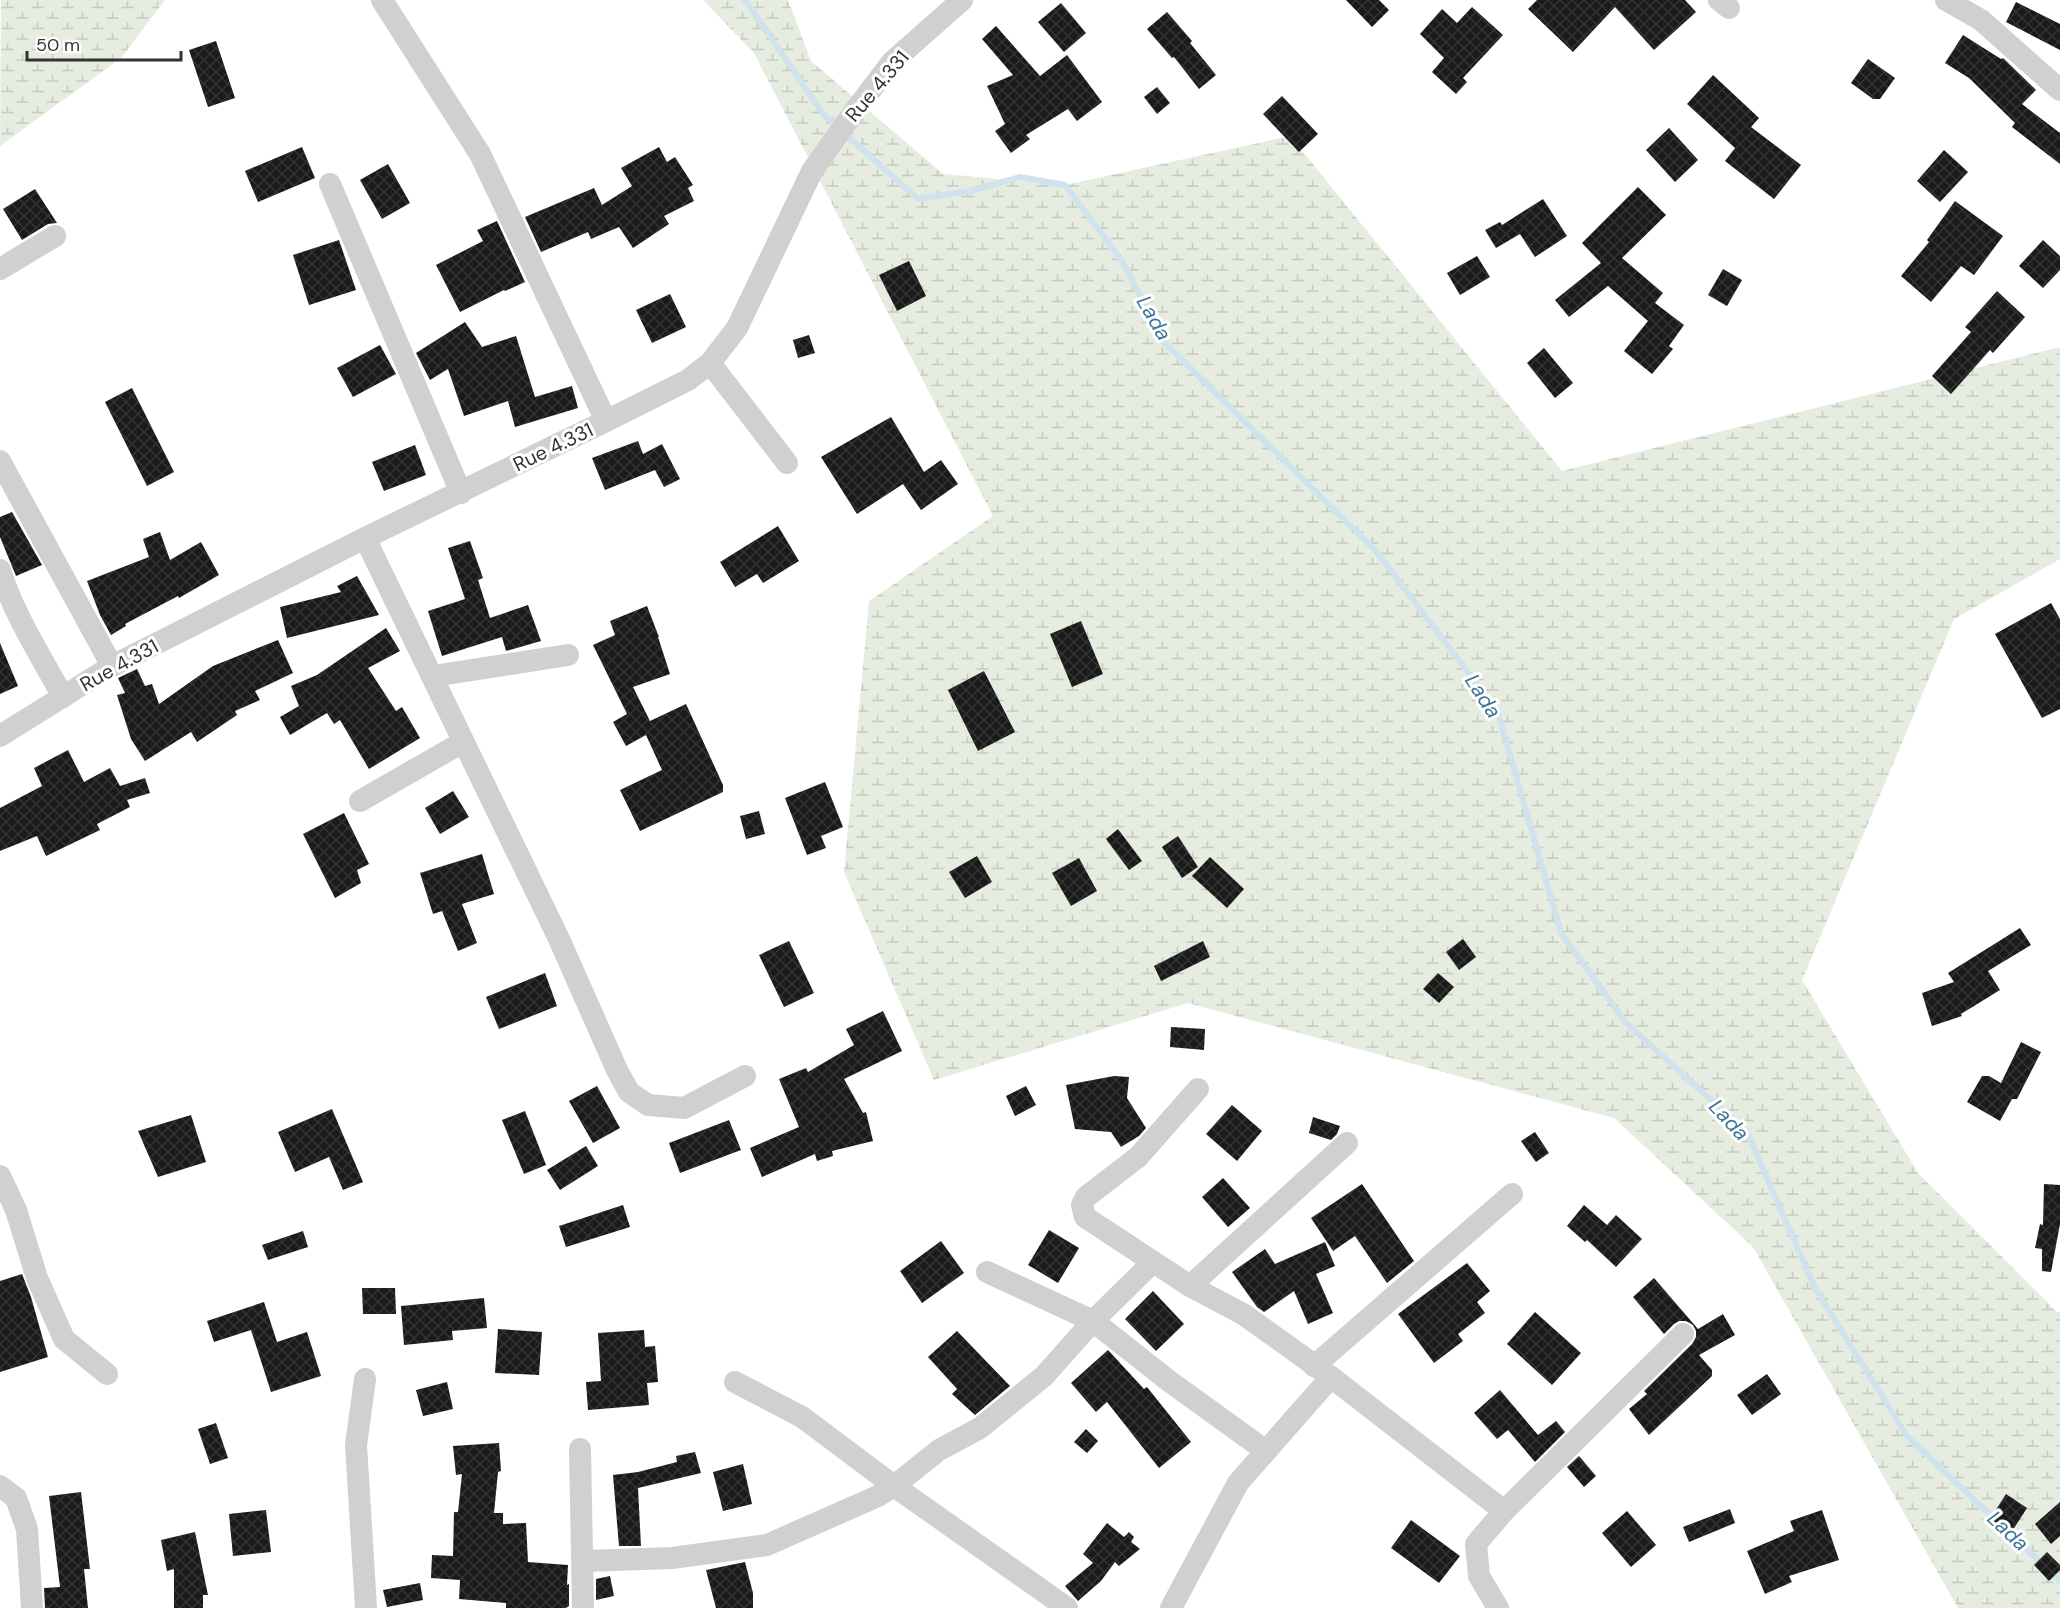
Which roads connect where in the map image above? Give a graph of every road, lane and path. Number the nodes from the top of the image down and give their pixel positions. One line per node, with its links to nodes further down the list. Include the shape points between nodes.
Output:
1 (382, 0): 9 (street, via 480,154)
2 (962, 0): 8 (street, Rue 4.331, via 892,62 812,171 737,328)
3 (1946, 0): 4 (street, via 1981,20)
4 (2060, 90)
5 (330, 184): 12 (street)
6 (55, 236): 7 (street)
7 (0, 269)
8 (710, 363): 9 (street, Rue 4.331, via 688,380); 11 (street)
9 (606, 421): 12 (street, Rue 4.331)
10 (0, 461): 16 (street)
11 (787, 463)
12 (461, 493): 13 (street, Rue 4.331)
13 (365, 538): 16 (street, Rue 4.331); 17 (street)
14 (0, 570): 18 (street, via 18,614)
15 (568, 655): 17 (street)
16 (112, 666): 18 (street, Rue 4.331)
17 (433, 676): 20 (street)
18 (63, 697): 19 (street, Rue 4.331)
19 (0, 736)
20 (463, 742): 21 (street); 22 (street, via 629,1092 648,1105 684,1108)
21 (360, 801)
22 (745, 1076)
23 (1198, 1089): 27 (street, via 1138,1157 1086,1197 1082,1205 1084,1217)
24 (1347, 1143): 29 (street)
25 (0, 1176): 33 (street, via 64,1339)
26 (1512, 1194): 32 (street)
27 (1152, 1263): 29 (street); 30 (street)
28 (987, 1272): 30 (street)
29 (1190, 1286): 32 (street, via 1244,1314)
30 (1093, 1321): 37 (street); 39 (street, via 1044,1376 980,1428 939,1450)
31 (1683, 1334): 40 (street)
32 (1323, 1372): 37 (street); 40 (street)
33 (106, 1374)
34 (365, 1379): 43 (street, via 356,1446)
35 (735, 1382): 39 (street, via 802,1417)
36 (580, 1449): 41 (street)
37 (1266, 1451): 46 (street, via 1238,1483)
38 (0, 1486): 42 (street, via 16,1498 27,1529)
39 (894, 1486): 41 (street, via 767,1545 672,1558); 45 (street)
40 (1504, 1511): 47 (street, via 1476,1544 1479,1576)
41 (584, 1561): 44 (street)
42 (32, 1608)
43 (366, 1608)
44 (583, 1608)
45 (1067, 1608)
46 (1171, 1608)
47 (1498, 1608)

